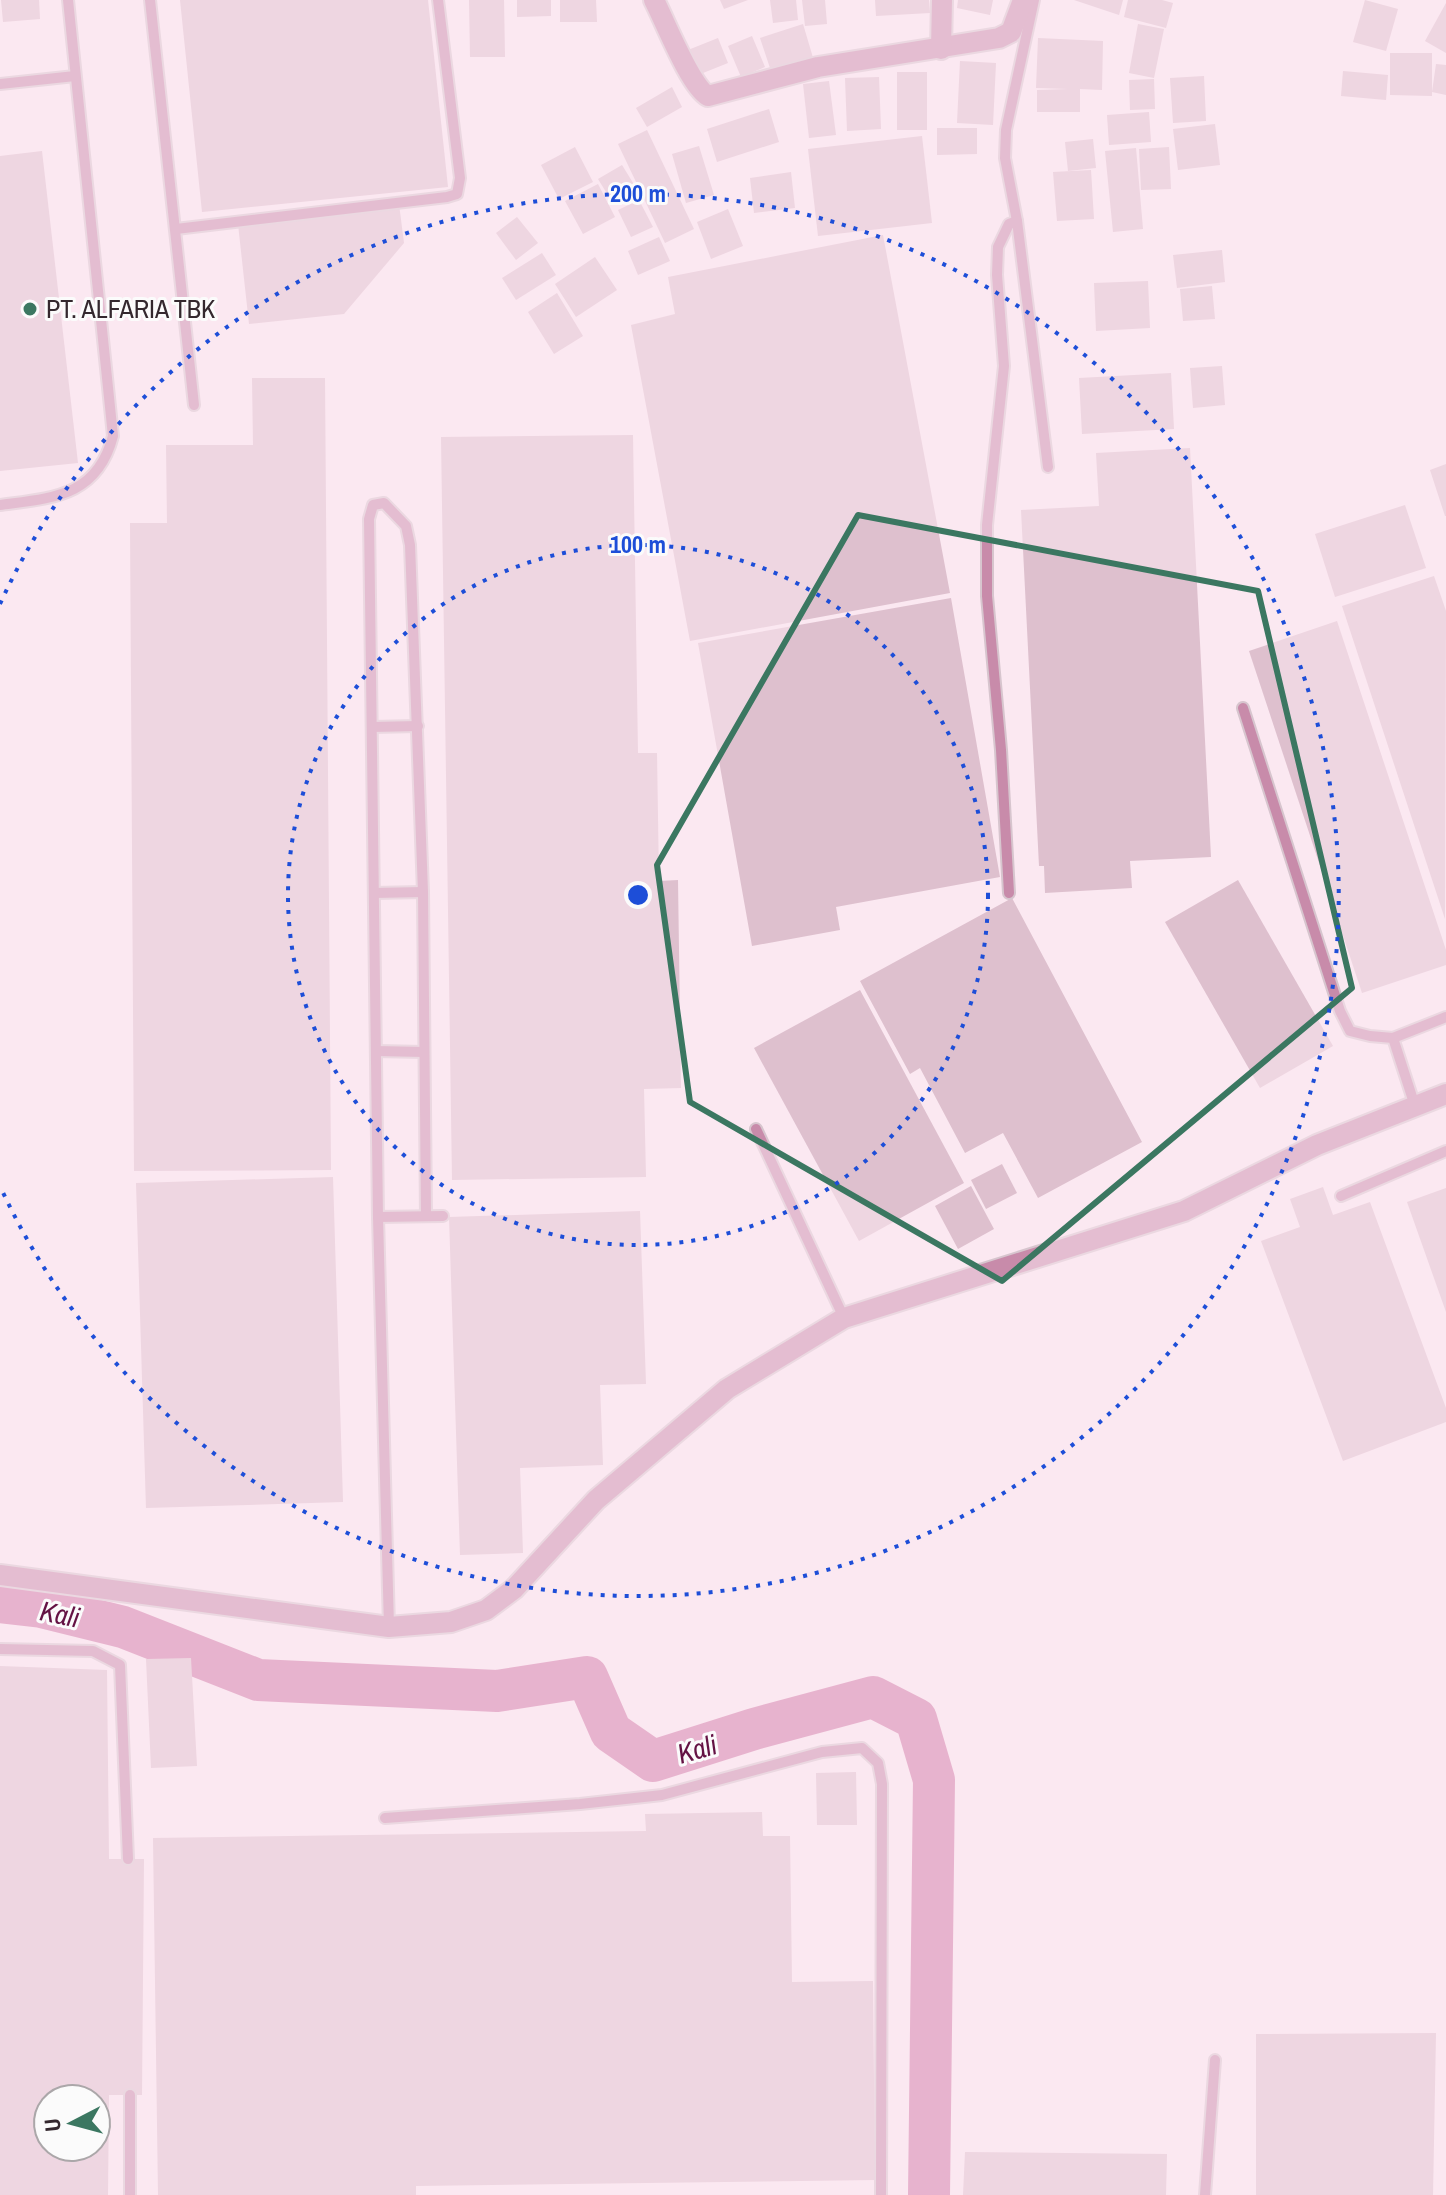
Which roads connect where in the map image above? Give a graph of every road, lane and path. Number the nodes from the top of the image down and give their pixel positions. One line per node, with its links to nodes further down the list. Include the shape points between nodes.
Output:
1 (68, 0): 9 (lane)
2 (150, 0): 12 (lane)
3 (438, 0): 12 (lane, via 460,178 457,194)
4 (654, 0): 8 (street, via 692,77 708,96 818,67)
5 (942, 0): 8 (street)
6 (1023, 0): 8 (street, via 1007,35)
7 (1034, 0): 11 (lane, via 1006,130 1005,158)
8 (941, 49)
9 (75, 76): 10 (lane); 15 (lane, via 113,436 97,470 75,490)
10 (0, 84)
11 (1017, 221): 14 (lane); 21 (lane, via 1009,224 998,247 1004,366 987,539)
12 (176, 229): 13 (lane)
13 (194, 405)
14 (1048, 467)
15 (0, 505)
16 (1243, 708): 23 (lane, via 1340,1011 1350,1031)
17 (418, 726): 18 (lane); 18 (lane, via 410,545 406,526 384,503 373,505 369,519); 19 (lane)
18 (372, 727): 20 (lane)
19 (423, 892): 20 (lane); 25 (lane)
20 (374, 893): 24 (lane)
21 (1009, 893)
22 (1446, 1017): 23 (lane)
23 (1393, 1038): 27 (lane)
24 (376, 1051): 25 (lane); 33 (lane)
25 (424, 1052): 31 (lane)
26 (1446, 1094): 27 (street)
27 (1415, 1106): 34 (street, via 1317,1145 1184,1211)
28 (756, 1129): 34 (lane)
29 (1446, 1151): 30 (lane)
30 (1341, 1196)
31 (426, 1216): 32 (lane); 33 (lane)
32 (443, 1216)
33 (378, 1217): 36 (lane)
34 (844, 1318): 36 (street, via 727,1389 596,1500 514,1589 486,1610 451,1622)
35 (0, 1575): 36 (street)
36 (389, 1627)
37 (0, 1649): 39 (lane, via 93,1651 120,1665)
38 (385, 1818): 43 (lane, via 662,1795 822,1752 862,1748 878,1763 882,1784)
39 (128, 1859)
40 (1215, 2060): 44 (lane)
41 (130, 2095): 42 (lane)
42 (130, 2195)
43 (881, 2195)
44 (1205, 2195)

